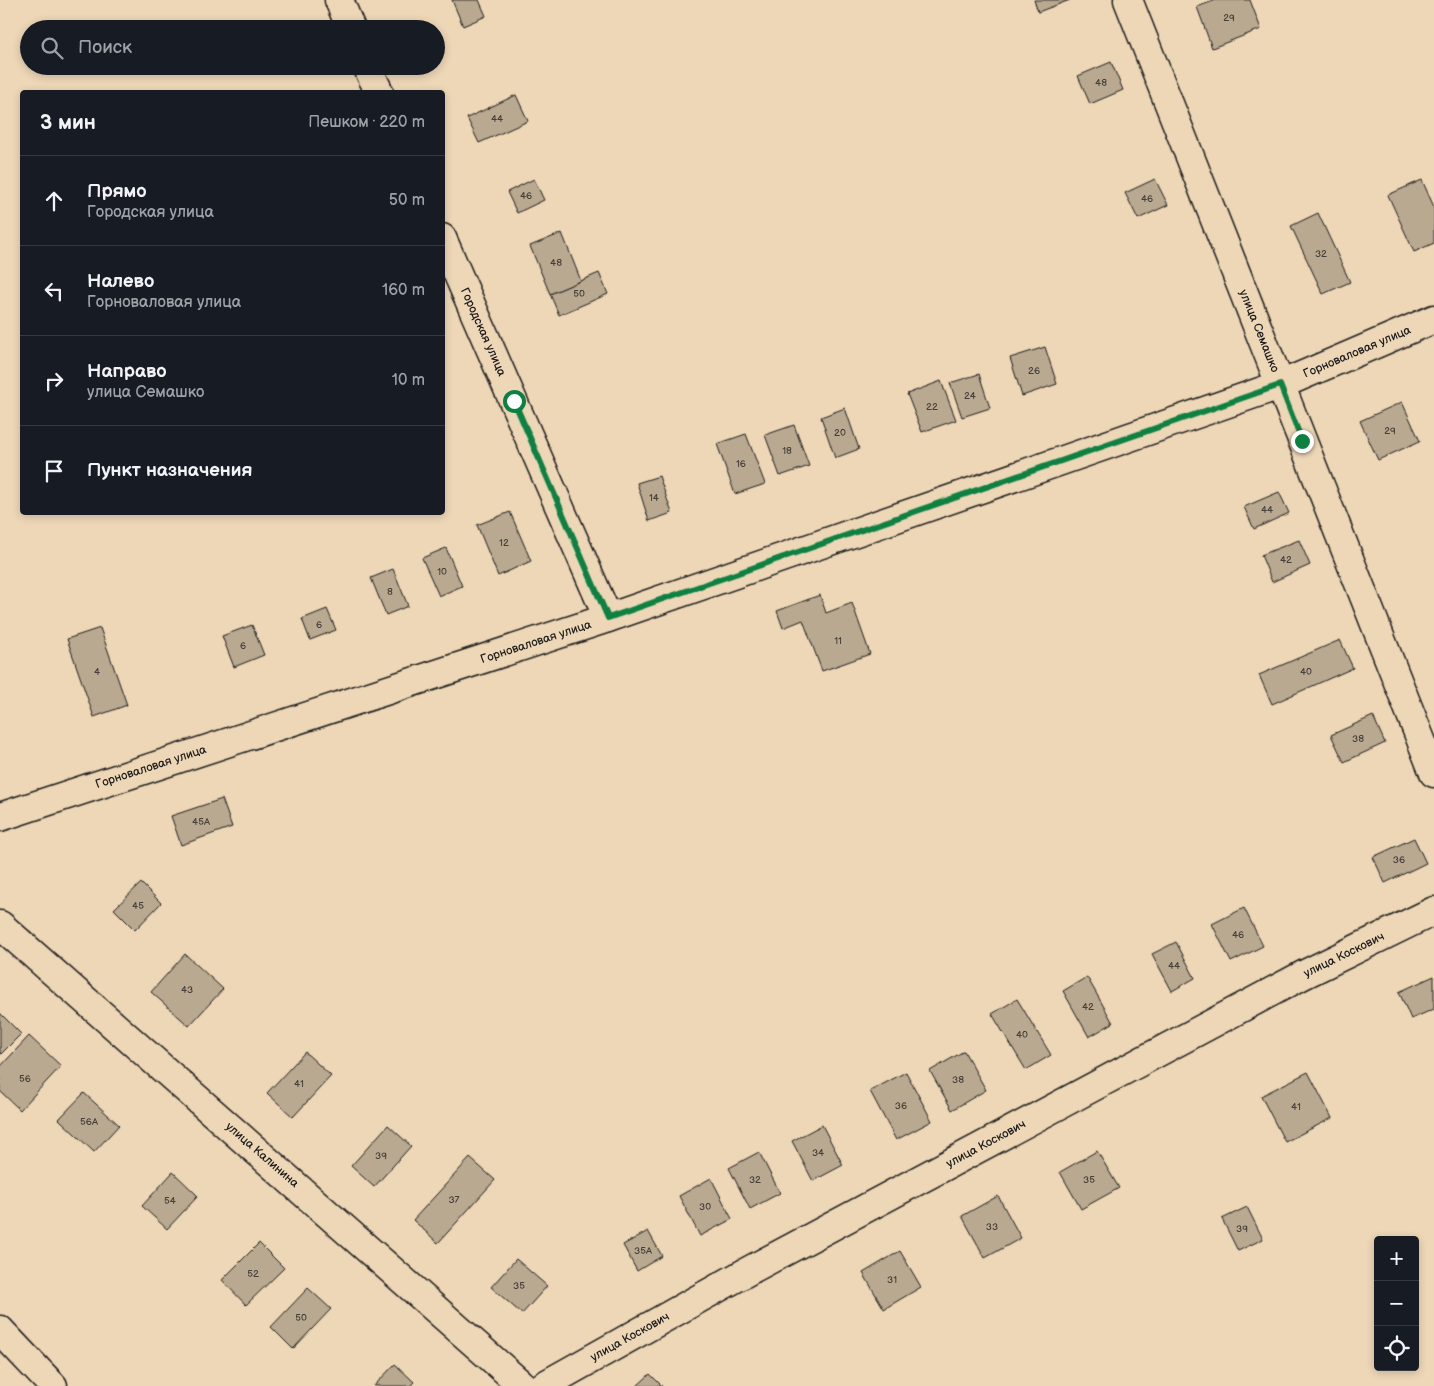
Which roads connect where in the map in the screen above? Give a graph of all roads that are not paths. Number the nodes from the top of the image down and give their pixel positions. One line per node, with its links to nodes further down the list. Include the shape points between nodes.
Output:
1 (338, 0): 3 (street)
2 (1128, 0): 8 (street, улица Семашко)
3 (347, 20)
4 (372, 75): 5 (street)
5 (378, 90)
6 (445, 245): 9 (street, Городская улица)
7 (1434, 319): 8 (street, Горноваловая улица)
8 (1280, 385): 9 (street, Горноваловая улица); 10 (street, улица Семашко)
9 (608, 618): 11 (street, Горноваловая улица)
10 (1434, 773)
11 (0, 817)
12 (1434, 911): 17 (street, улица Коскович, via 1250,1003 750,1270)
13 (0, 925): 16 (street, улица Калинина)
14 (0, 1330): 15 (street)
15 (53, 1386)
16 (523, 1386)
17 (543, 1386)

